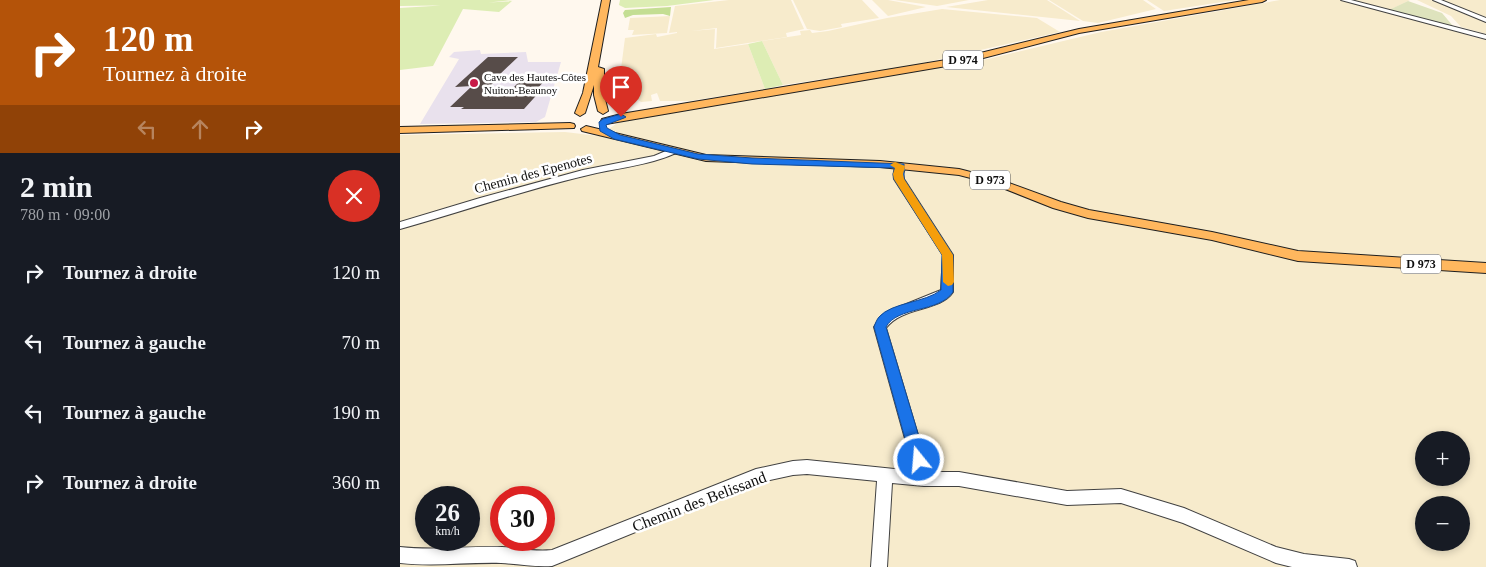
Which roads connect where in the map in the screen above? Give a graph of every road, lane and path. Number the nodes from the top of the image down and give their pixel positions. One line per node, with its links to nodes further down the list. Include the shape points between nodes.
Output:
1 (606, 0): 7 (main road, via 598,79); 8 (main road, via 588,93)
2 (1262, 0): 7 (main road, D 974, via 1079,31 964,60)
3 (1344, 0): 6 (street)
4 (1436, 0): 5 (street)
5 (1486, 20)
6 (1486, 37)
7 (604, 117): 8 (main road, via 592,110); 9 (main road); 11 (main road, D 973, via 603,129)
8 (574, 119): 9 (main road, via 576,129); 10 (main road, via 518,128)
9 (586, 129): 11 (main road, D 973)
10 (400, 130)
11 (617, 137): 12 (main road, D 973)
12 (673, 152): 13 (main road, D 973, via 733,160); 14 (street, Chemin des Epenotes, via 483,200)
13 (901, 166): 15 (main road, D 973, via 969,174 1088,214 1212,236 1298,256); 17 (street, via 899,179 948,255 947,292 939,298 895,313 884,319 880,327)
14 (400, 226)
15 (1486, 268)
16 (885, 474): 17 (street, Chemin des Belissand); 19 (street, Chemin des Belissand, via 807,467 756,476); 20 (street)
17 (924, 479): 21 (street, Chemin des Belissand, via 959,479 1067,498 1121,496 1184,516 1276,556)
18 (400, 555): 19 (street, Chemin des Belissand, via 426,558 504,555)
19 (536, 563)
20 (879, 567)
21 (1349, 567)

